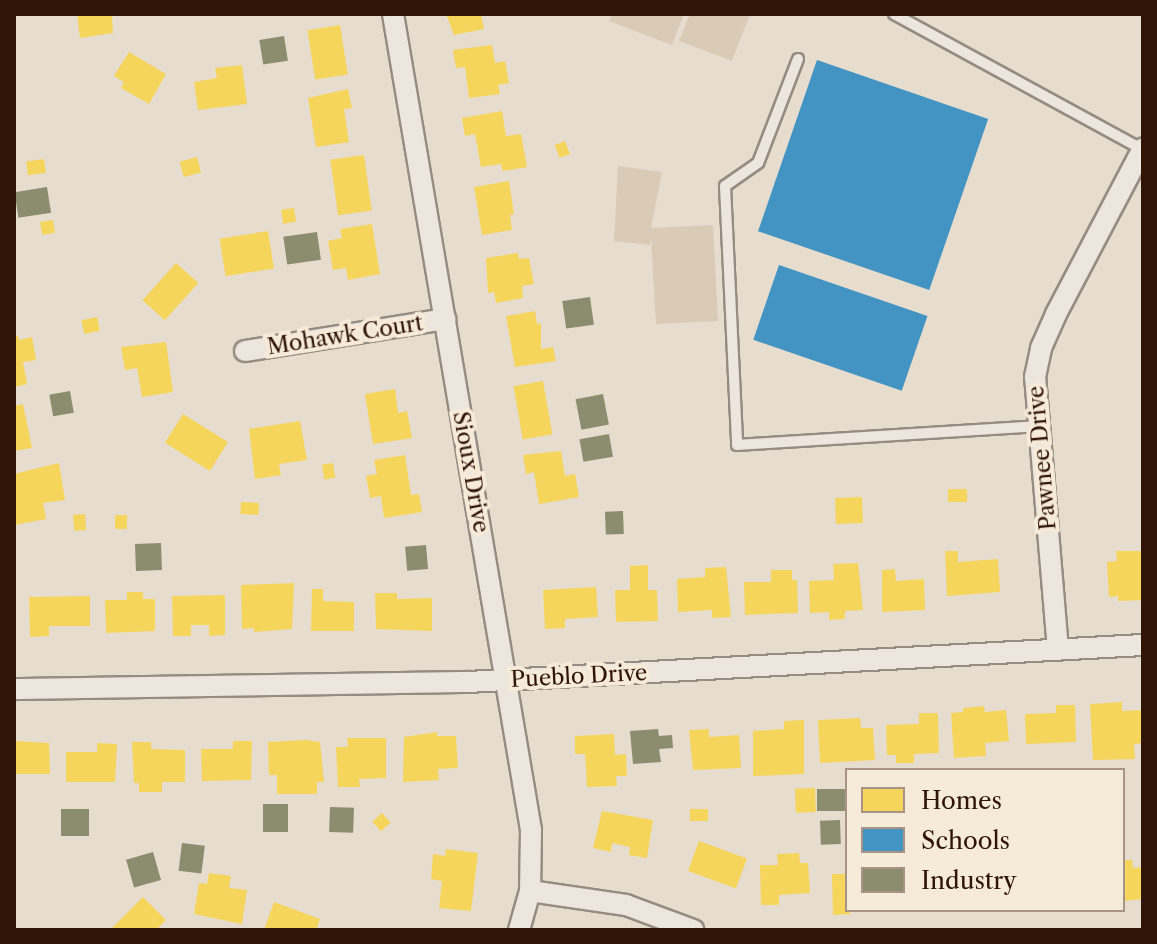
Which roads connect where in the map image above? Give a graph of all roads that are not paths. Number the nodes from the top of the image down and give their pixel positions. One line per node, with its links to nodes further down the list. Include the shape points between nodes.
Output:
1 (393, 14): 5 (street, Sioux Drive)
2 (894, 14): 4 (lane)
3 (798, 59): 7 (lane, via 758,163 725,186 737,445)
4 (1143, 148): 7 (street, Pawnee Drive, via 1041,348 1035,377)
5 (445, 319): 6 (street, Mohawk Court); 10 (street, Sioux Drive)
6 (245, 351)
7 (1039, 426): 9 (street, Pawnee Drive)
8 (1143, 645): 9 (street, Pueblo Drive)
9 (1058, 650): 10 (street, Pueblo Drive)
10 (505, 680): 11 (street, Pueblo Drive); 12 (street, Sioux Drive, via 531,830)
11 (14, 689)
12 (530, 891): 13 (street, Sioux Drive); 14 (street, via 626,905)
13 (519, 930)
14 (693, 930)

